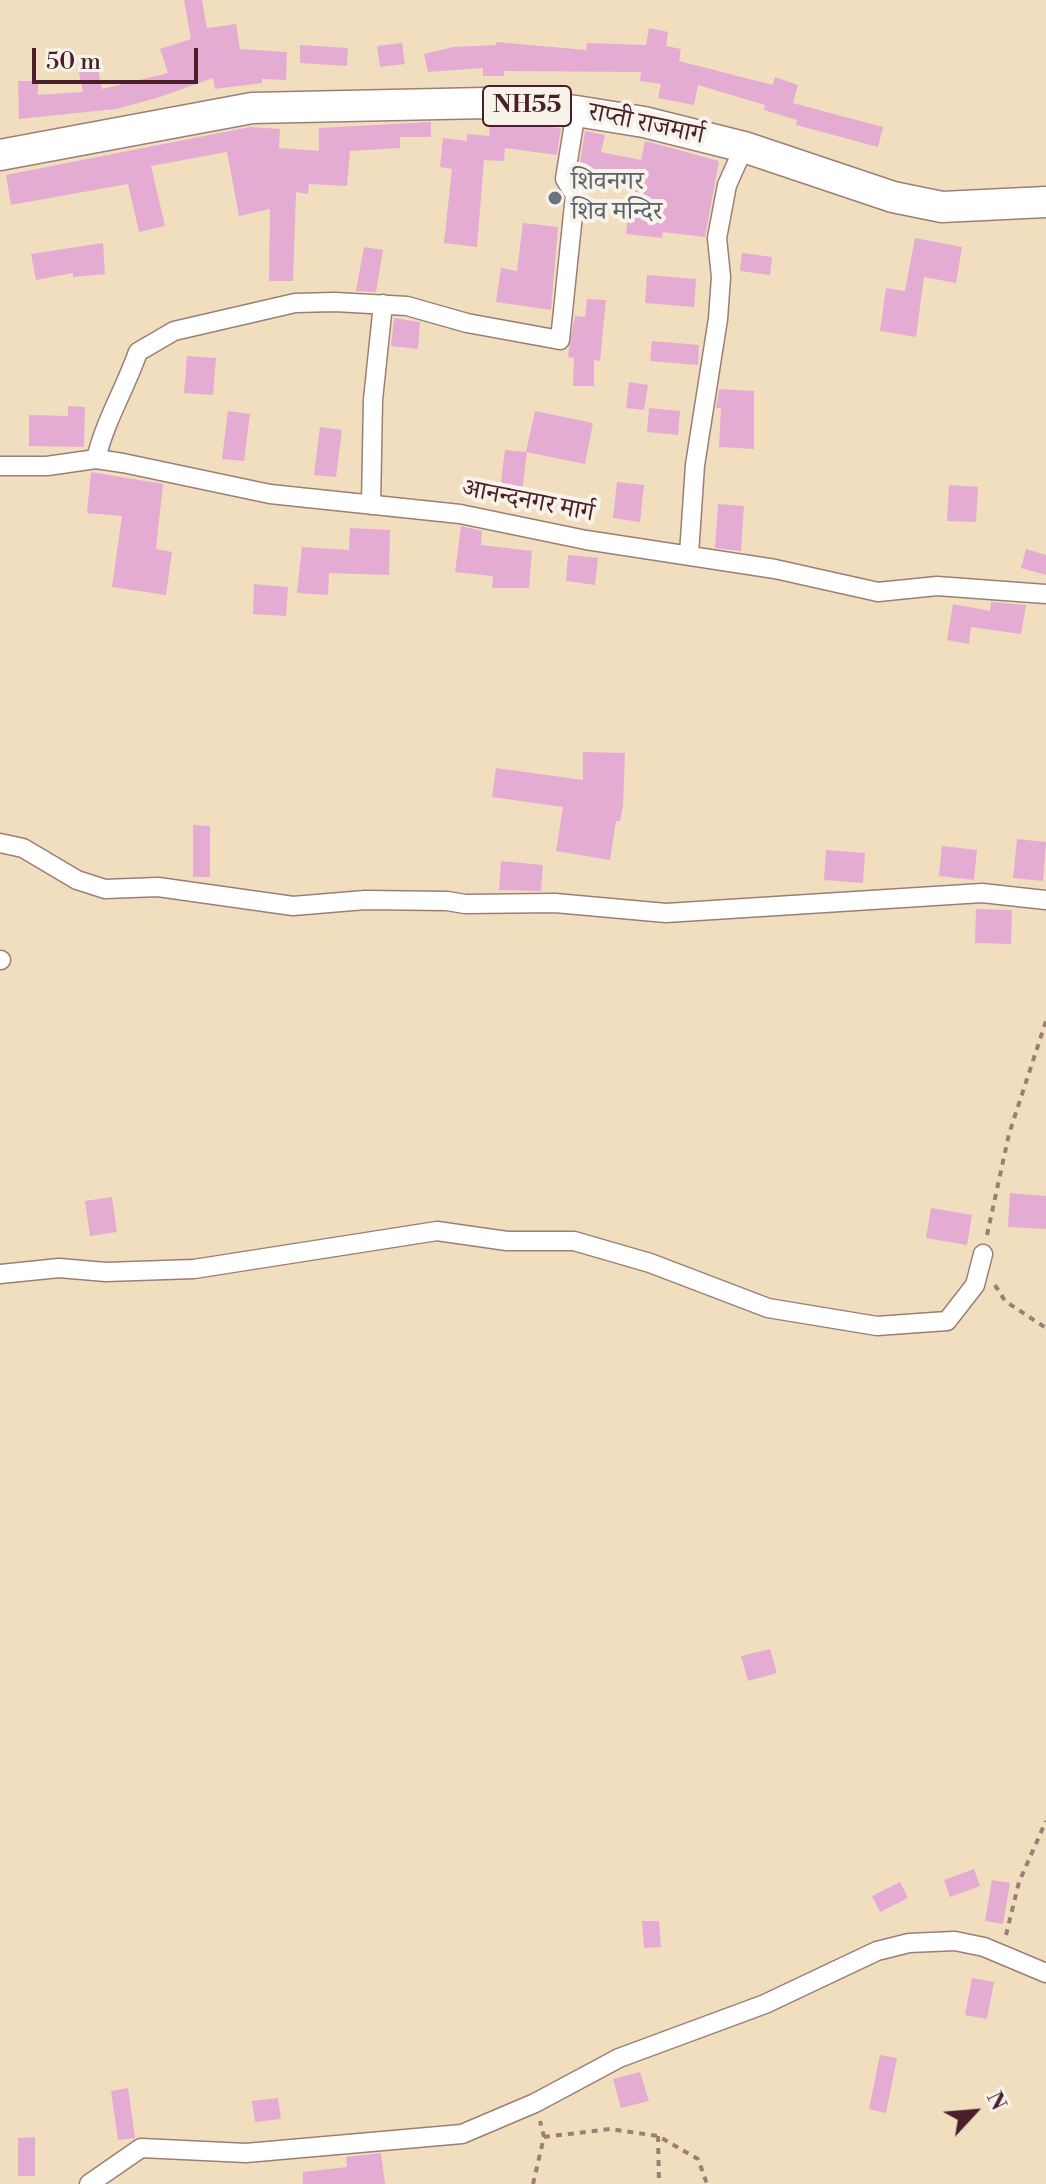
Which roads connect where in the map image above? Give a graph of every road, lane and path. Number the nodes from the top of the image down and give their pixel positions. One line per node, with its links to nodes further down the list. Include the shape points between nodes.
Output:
1 (576, 111): 2 (main road, राप्ती राजमार्ग / NH55); 3 (main road, राप्ती राजमार्ग / NH55, via 486,103 252,108); 5 (street, via 565,179 575,195 560,340)
2 (744, 147): 4 (main road, राप्ती राजमार्ग / NH55, via 893,197 942,207); 9 (street, via 727,185 717,238 718,319 695,465)
3 (0, 155)
4 (1046, 202)
5 (383, 304): 6 (street, via 295,303 174,331 138,352 103,428); 8 (street, via 373,400)
6 (96, 459): 7 (street, आनन्दनगर मार्ग); 8 (street, आनन्दनगर मार्ग, via 270,494)
7 (0, 466)
8 (371, 505): 9 (street, आनन्दनगर मार्ग, via 460,514)
9 (689, 554): 10 (street, आनन्दनगर मार्ग, via 878,592 937,586)
10 (1046, 594)
11 (0, 843): 12 (street, via 23,848 77,880 105,889 158,887 293,906 365,900 555,903 666,913 982,893)
12 (1046, 900)
13 (1046, 1021): 14 (path, via 1009,1134)
14 (983, 1254): 15 (street, via 975,1285 947,1321 877,1326 768,1308 650,1263 574,1241 507,1241 437,1231 194,1269 59,1268); 16 (path, via 1005,1301)
15 (0, 1274)
16 (1046, 1328)
17 (1046, 1821): 18 (path, via 1019,1882)
18 (1002, 1954): 19 (street); 20 (street, via 955,1941 877,1951 765,2004 619,2058)
19 (1046, 1973)
20 (535, 2103): 22 (path); 23 (street, via 462,2134 422,2139 246,2153 141,2148)
21 (658, 2136): 22 (path, via 610,2129); 25 (path); 26 (path, via 698,2159)
22 (544, 2137): 24 (path)
23 (89, 2184)
24 (533, 2184)
25 (659, 2184)
26 (707, 2184)

